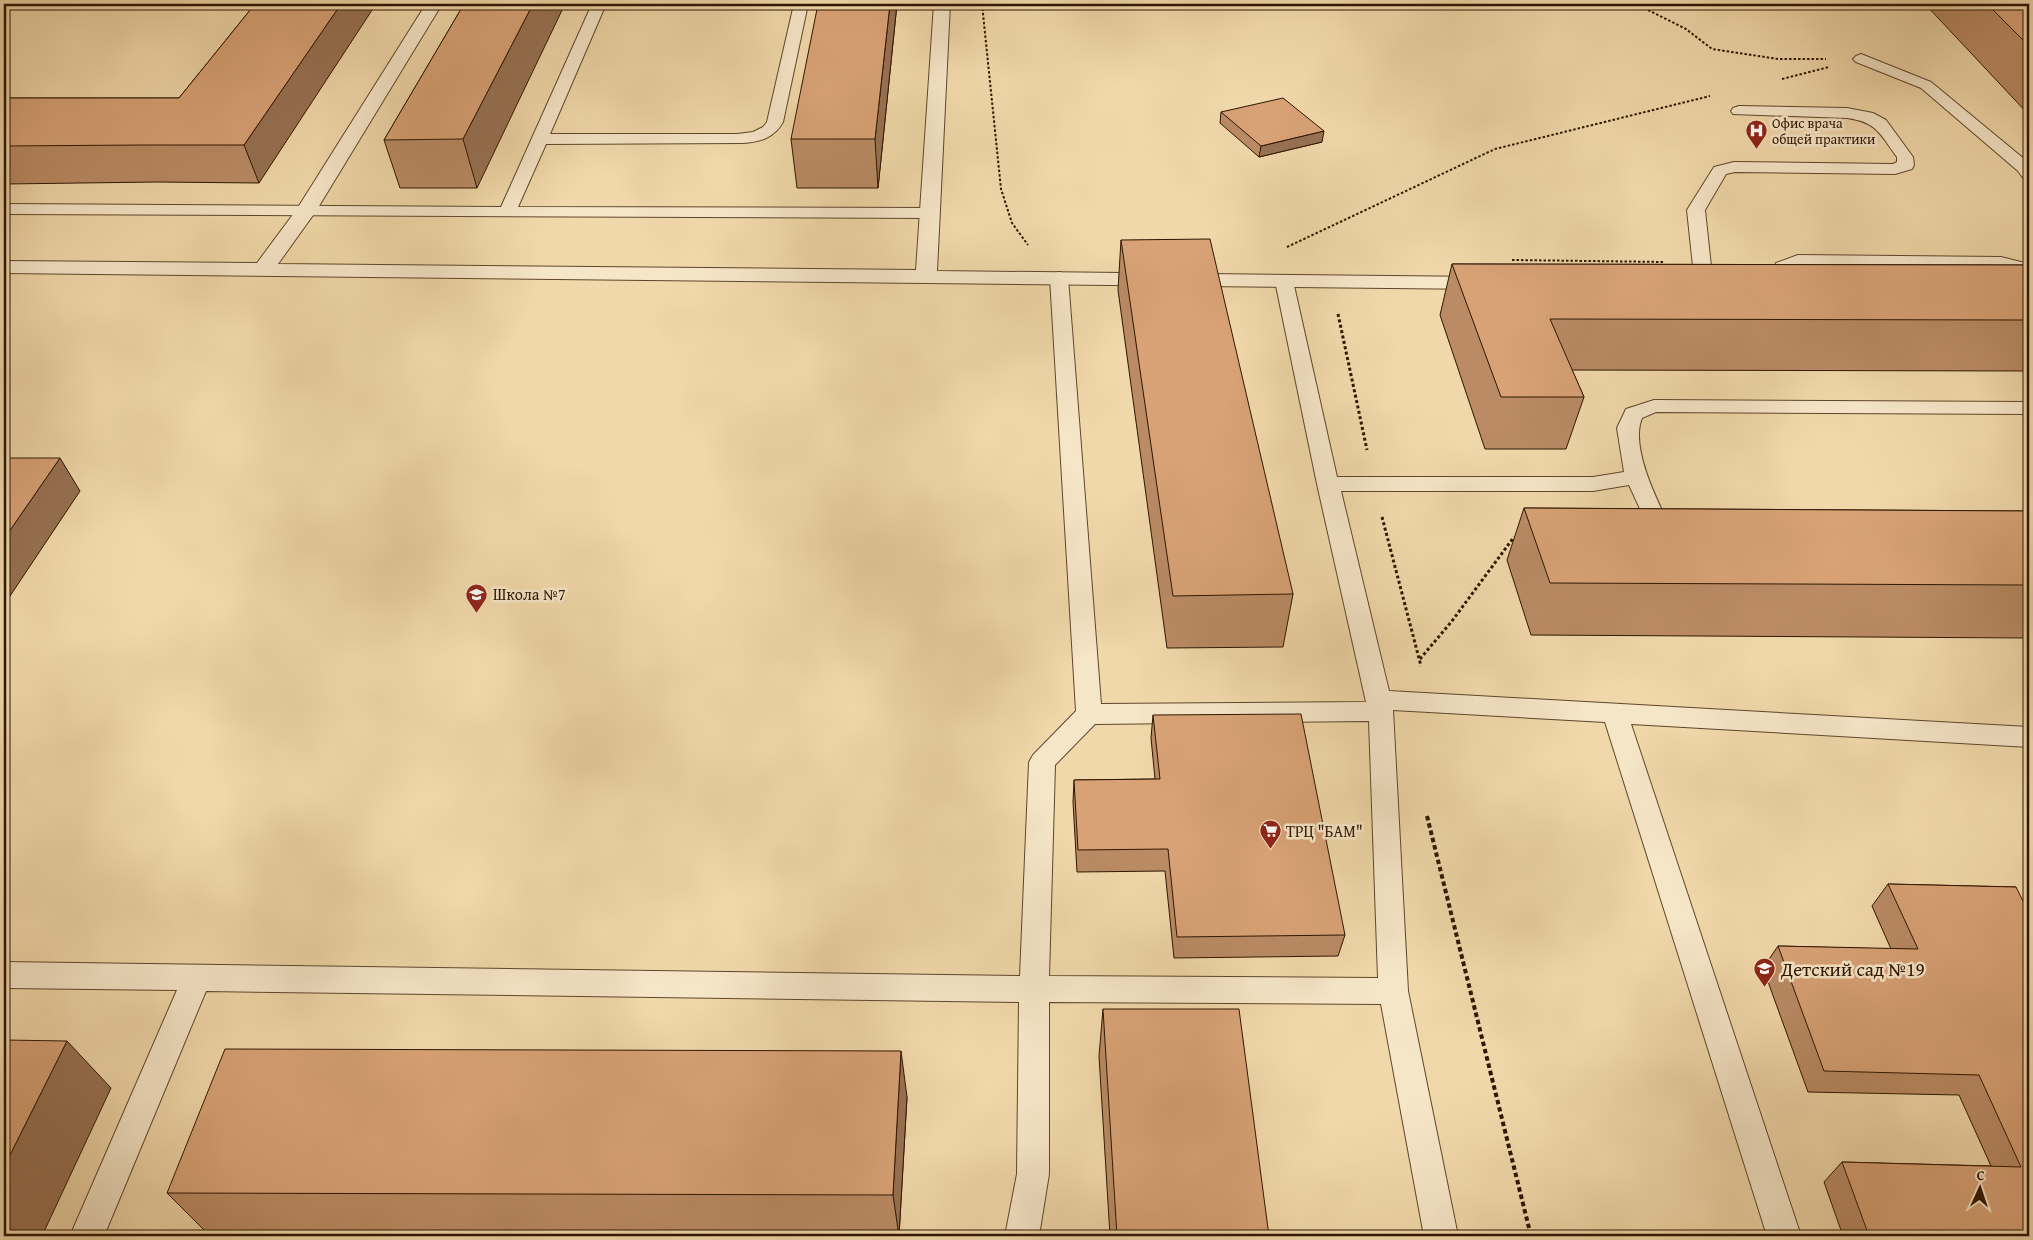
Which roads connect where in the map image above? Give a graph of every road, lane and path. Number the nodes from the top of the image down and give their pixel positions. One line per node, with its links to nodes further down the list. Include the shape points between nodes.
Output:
1 (434, 4): 14 (street)
2 (599, 4): 11 (lane)
3 (801, 4): 11 (lane, via 775,122 765,133 737,139)
4 (942, 4): 16 (street)
5 (982, 4): 17 (path, via 1004,203 1012,223)
6 (1636, 4): 7 (path, via 1686,29 1712,49 1778,59)
7 (1862, 59): 8 (path); 12 (lane, via 1926,85)
8 (1775, 80)
9 (1717, 95): 18 (path, via 1495,149)
10 (1739, 111): 20 (lane, via 1867,116 1880,122 1905,157 1906,165 1895,169 1734,167 1720,171 1696,210)
11 (540, 139): 15 (lane)
12 (2029, 174)
13 (4, 209): 14 (lane)
14 (306, 211): 15 (lane); 22 (street)
15 (507, 212): 16 (lane)
16 (931, 212): 23 (street)
17 (1030, 247)
18 (1284, 248)
19 (1504, 260): 20 (path)
20 (1702, 263): 28 (lane)
21 (4, 267): 22 (street)
22 (263, 270): 23 (street)
23 (926, 276): 24 (street)
24 (1059, 278): 25 (street); 40 (lane)
25 (1284, 281): 27 (street); 33 (lane)
26 (2026, 281): 29 (lane, via 2002,262 1798,260 1782,267)
27 (1509, 283)
28 (1704, 285)
29 (1777, 285)
30 (1336, 306): 34 (path)
31 (2029, 408): 32 (lane, via 1654,406 1633,414 1627,428)
32 (1636, 477): 34 (lane, via 1593,484); 36 (lane)
33 (1328, 484): 34 (lane); 39 (lane)
34 (1374, 484): 37 (path)
35 (1514, 537): 37 (path)
36 (1666, 540)
37 (1419, 660): 38 (path)
38 (1430, 704): 39 (lane); 41 (lane)
39 (1380, 706): 40 (lane); 47 (lane)
40 (1089, 714): 46 (lane, via 1042,762)
41 (1615, 714): 42 (lane); 52 (lane)
42 (2029, 737)
43 (1427, 816): 51 (path)
44 (4, 975): 45 (lane)
45 (197, 978): 46 (lane); 48 (lane)
46 (1034, 989): 47 (lane); 49 (lane, via 1033,1174)
47 (1393, 991): 50 (lane)
48 (87, 1236)
49 (1022, 1236)
50 (1441, 1236)
51 (1531, 1236)
52 (1784, 1236)

